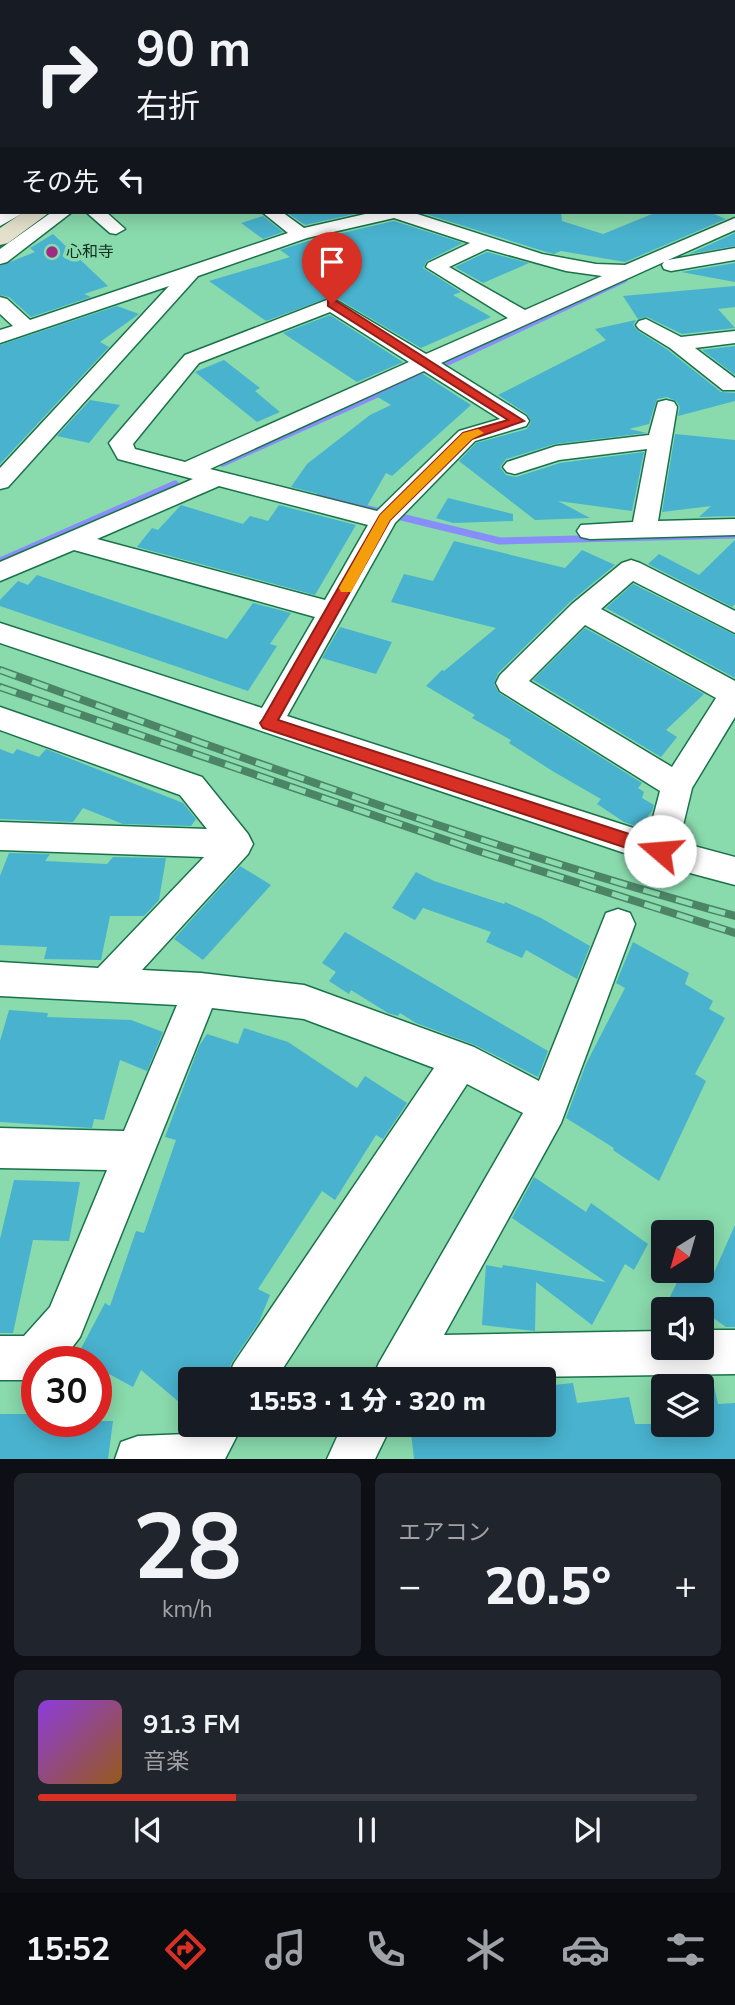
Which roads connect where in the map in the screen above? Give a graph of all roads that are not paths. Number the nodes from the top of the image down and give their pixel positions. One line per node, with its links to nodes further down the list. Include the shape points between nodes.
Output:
1 (36, 214): 10 (main road)
2 (60, 214): 13 (street)
3 (97, 214): 8 (street)
4 (274, 214): 9 (street)
5 (386, 214): 9 (street)
6 (400, 214): 11 (street)
7 (735, 223): 14 (street)
8 (116, 229)
9 (301, 234): 15 (street)
10 (0, 238)
11 (489, 242): 14 (street, via 596,271); 17 (street, via 435,267)
12 (735, 254): 14 (street)
13 (0, 258)
14 (634, 271): 17 (street)
15 (192, 272): 19 (street); 30 (street)
16 (0, 303): 19 (street)
17 (525, 319): 23 (street)
18 (646, 326): 22 (street)
19 (27, 328): 20 (street)
20 (0, 337)
21 (735, 337): 22 (street)
22 (677, 344): 24 (street)
23 (434, 368): 28 (street); 28 (street, via 332,304 192,359 121,443 125,454); 29 (street); 31 (street, via 518,421 467,436)
24 (731, 385)
25 (666, 407): 26 (street)
26 (660, 441): 27 (street, via 555,453); 33 (street)
27 (515, 467)
28 (185, 471): 29 (street)
29 (213, 479): 31 (street); 35 (street)
30 (0, 482)
31 (388, 515): 38 (street)
32 (735, 527): 33 (street)
33 (644, 529): 34 (street)
34 (590, 531)
35 (69, 540): 36 (street); 38 (street)
36 (0, 572)
37 (582, 611): 39 (street, via 631,569); 41 (street); 44 (street, via 510,683)
38 (333, 612): 43 (street)
39 (735, 623)
40 (0, 633): 43 (street)
41 (734, 693): 44 (street)
42 (0, 718): 46 (street, via 191,786)
43 (268, 723): 47 (street)
44 (677, 786): 47 (street)
45 (0, 836): 46 (street)
46 (237, 844): 51 (street)
47 (660, 851): 48 (street)
48 (735, 871)
49 (618, 924): 54 (street)
50 (0, 979): 51 (street)
51 (105, 985): 52 (street)
52 (201, 990): 53 (street, via 304,1002); 56 (street)
53 (461, 1060): 54 (street); 59 (street)
54 (548, 1106): 60 (street)
55 (0, 1148): 56 (street)
56 (135, 1152): 58 (street, via 65,1322 34,1359)
57 (735, 1352): 61 (street)
58 (0, 1358)
59 (258, 1367)
60 (402, 1367)
61 (422, 1367)
62 (212, 1437): 64 (street, via 199,1457)
63 (362, 1437): 65 (street)
64 (138, 1459)
65 (350, 1459)

